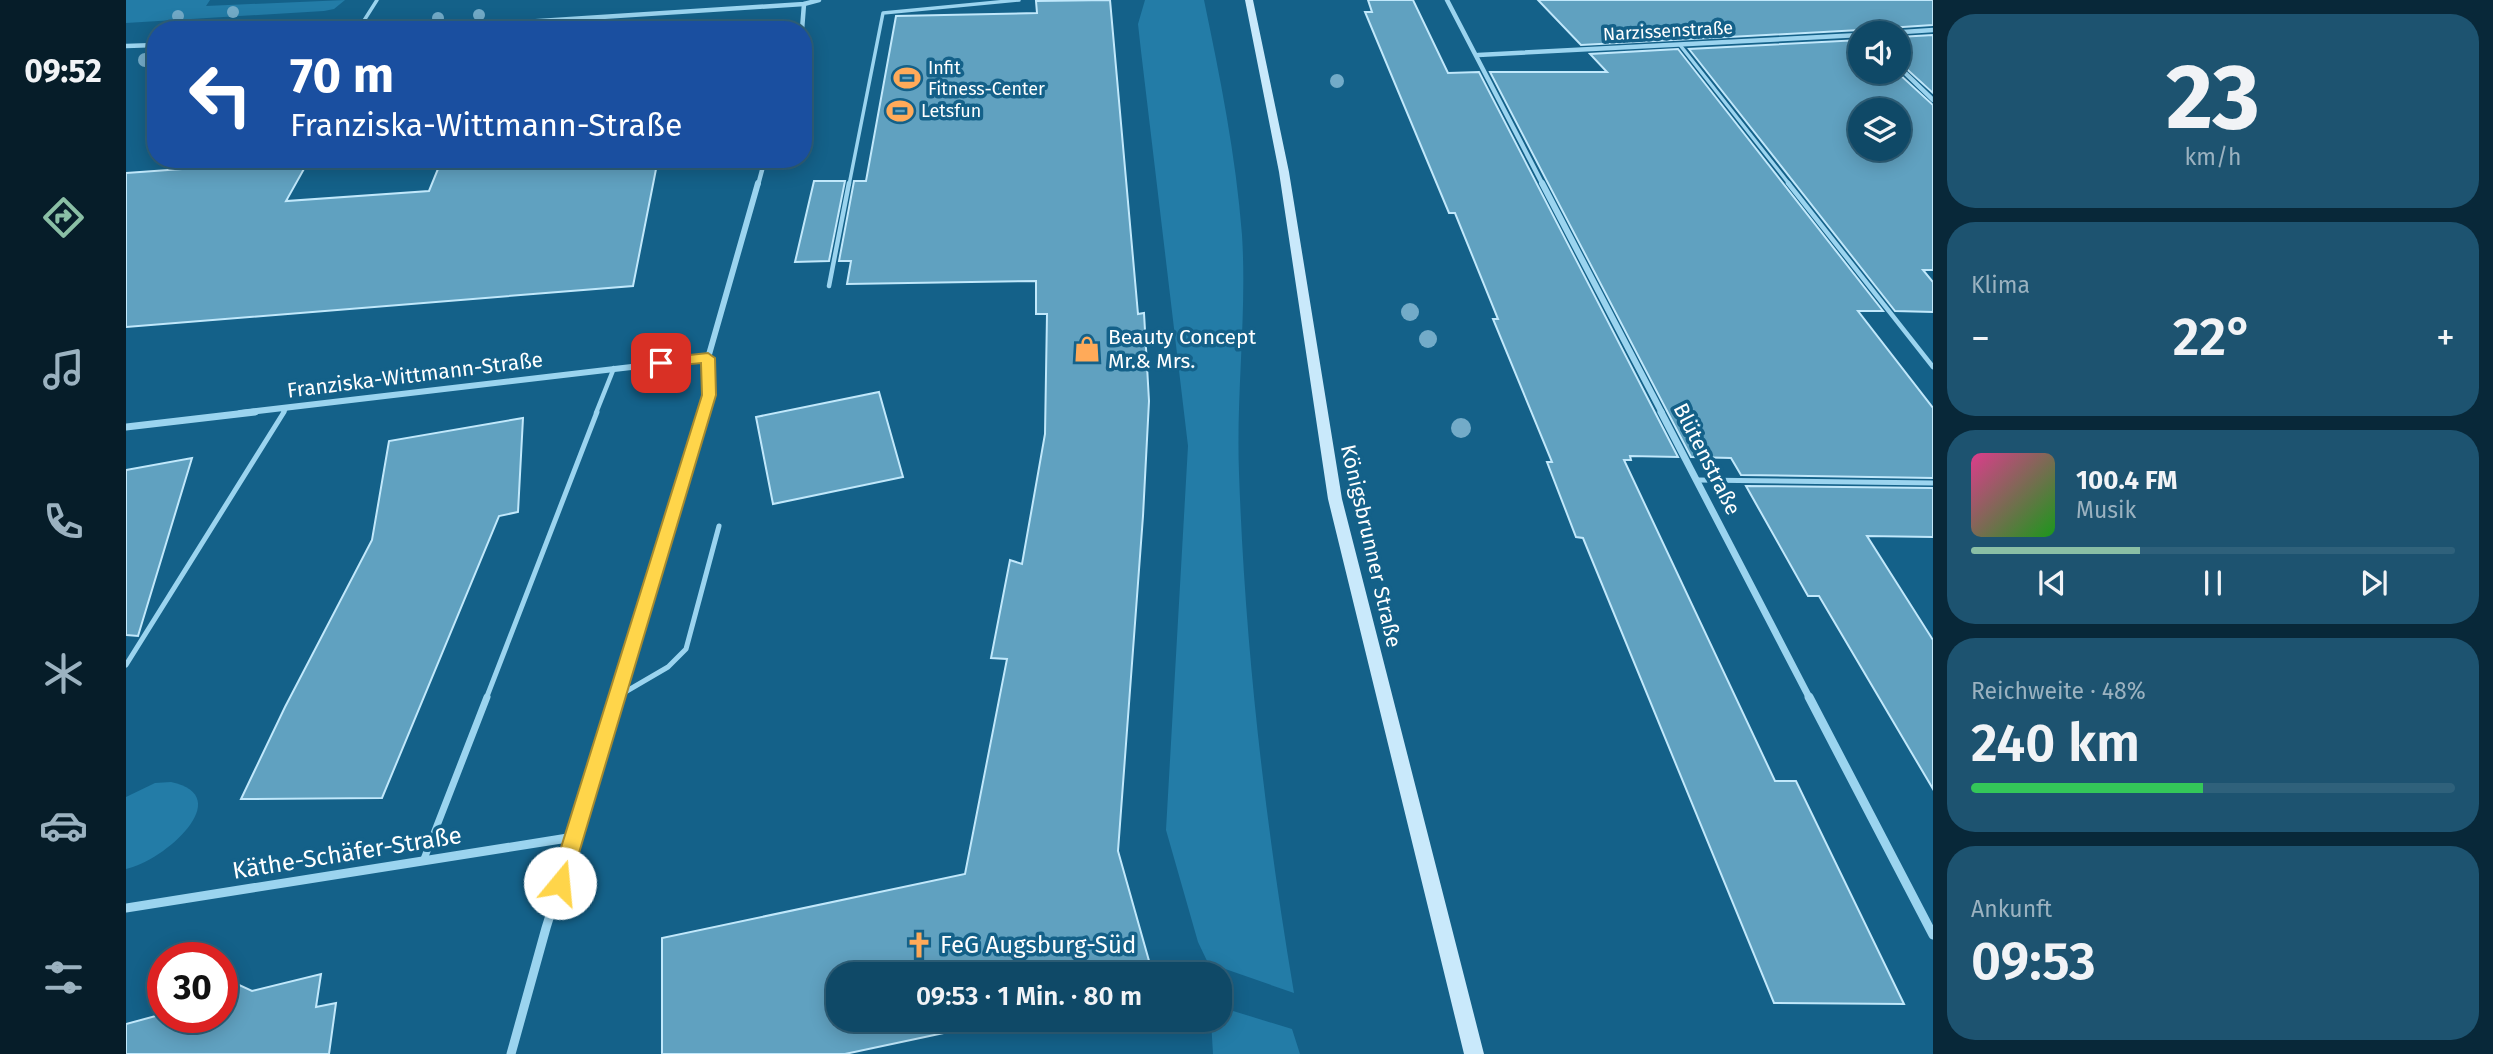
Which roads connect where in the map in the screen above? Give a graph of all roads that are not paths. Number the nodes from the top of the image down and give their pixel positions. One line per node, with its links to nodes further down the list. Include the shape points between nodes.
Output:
1 (377, 0): 7 (lane)
2 (819, 0): 6 (street)
3 (1019, 0): 20 (lane, via 883,13)
4 (1248, 0): 36 (main road, Königsbrunner Straße, via 1284,172 1335,499)
5 (1447, 0): 16 (street, Blütenstraße)
6 (804, 4): 8 (street); 9 (street)
7 (364, 21)
8 (559, 21)
9 (803, 21)
10 (1933, 30): 11 (street)
11 (1911, 31)
12 (1848, 36): 14 (street, Narzissenstraße)
13 (147, 45): 15 (street)
14 (1680, 45): 16 (street, Narzissenstraße); 22 (lane)
15 (126, 46)
16 (1478, 55): 26 (street, Blütenstraße)
17 (1911, 79): 18 (street)
18 (1933, 100)
19 (762, 168): 21 (street)
20 (830, 286)
21 (708, 358): 23 (street, Franziska-Wittmann-Straße); 30 (street, via 709,395)
22 (1933, 367)
23 (614, 368): 24 (street, Franziska-Wittmann-Straße); 32 (lane)
24 (286, 408): 25 (street, Franziska-Wittmann-Straße); 29 (lane)
25 (126, 427)
26 (1698, 480): 27 (lane); 34 (street, Blütenstraße)
27 (1933, 484)
28 (719, 526): 30 (lane, via 685,649 668,667)
29 (126, 665)
30 (620, 695): 31 (street)
31 (574, 838): 32 (street, Käthe-Schäfer-Straße); 35 (street)
32 (424, 859): 33 (street, Käthe-Schäfer-Straße)
33 (126, 908)
34 (1933, 935)
35 (511, 1054)
36 (1474, 1054)

